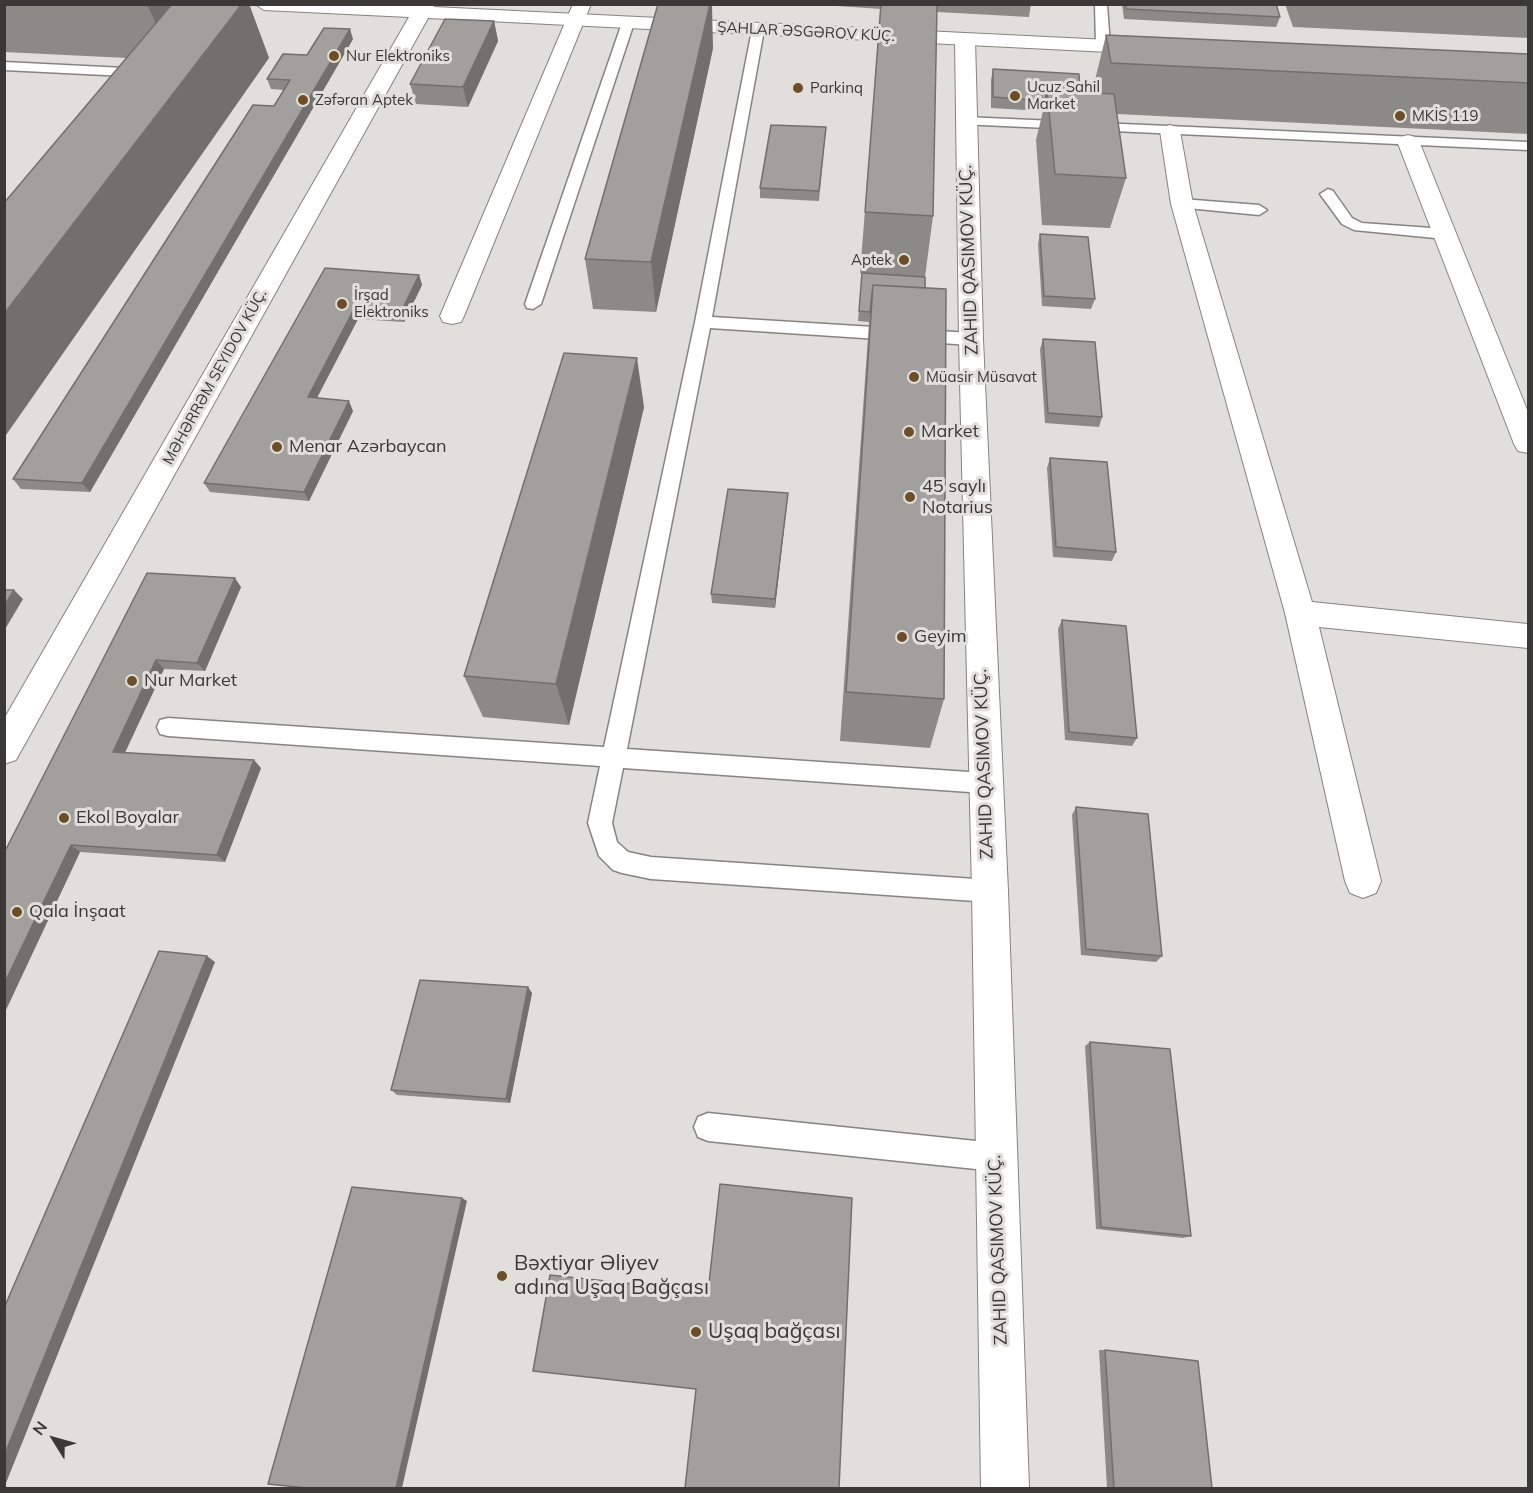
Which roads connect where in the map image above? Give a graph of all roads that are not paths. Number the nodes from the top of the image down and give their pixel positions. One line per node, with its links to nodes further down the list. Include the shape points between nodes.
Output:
1 (264, 4): 3 (street, ŞAHLAR ƏSGƏROV KÜÇ.)
2 (1101, 4): 8 (lane)
3 (424, 8): 4 (street, ŞAHLAR ƏSGƏROV KÜÇ.); 28 (street, MƏHƏRRƏM SEYIDOV KÜÇ.)
4 (578, 12): 5 (street, ŞAHLAR ƏSGƏROV KÜÇ.); 21 (street)
5 (628, 23): 6 (street, ŞAHLAR ƏSGƏROV KÜÇ.); 20 (lane)
6 (758, 30): 7 (street, ŞAHLAR ƏSGƏROV KÜÇ.); 22 (lane)
7 (965, 39): 8 (street, ŞAHLAR ƏSGƏROV KÜÇ.); 12 (street)
8 (1104, 46): 9 (street, ŞAHLAR ƏSGƏROV KÜÇ.)
9 (1162, 49)
10 (4, 66): 11 (lane)
11 (163, 74)
12 (965, 121): 13 (lane); 23 (street)
13 (1170, 130): 14 (lane); 17 (street)
14 (1408, 141): 15 (lane); 19 (street)
15 (1528, 146)
16 (1328, 194): 19 (lane, via 1347,221 1359,227)
17 (1182, 204): 18 (lane); 25 (street)
18 (1259, 210)
19 (1445, 234): 24 (street)
20 (532, 304)
21 (452, 316)
22 (703, 322): 23 (lane); 29 (lane)
23 (971, 339): 30 (street)
24 (1528, 444)
25 (1300, 613): 26 (street); 31 (street)
26 (1528, 636)
27 (168, 727): 29 (lane)
28 (4, 750)
29 (615, 756): 30 (lane); 32 (lane, via 600,823 607,848 622,862 651,868)
30 (984, 783): 32 (street)
31 (1363, 881)
32 (990, 891): 34 (street)
33 (708, 1127): 34 (lane)
34 (995, 1157): 35 (street)
35 (1005, 1488)

